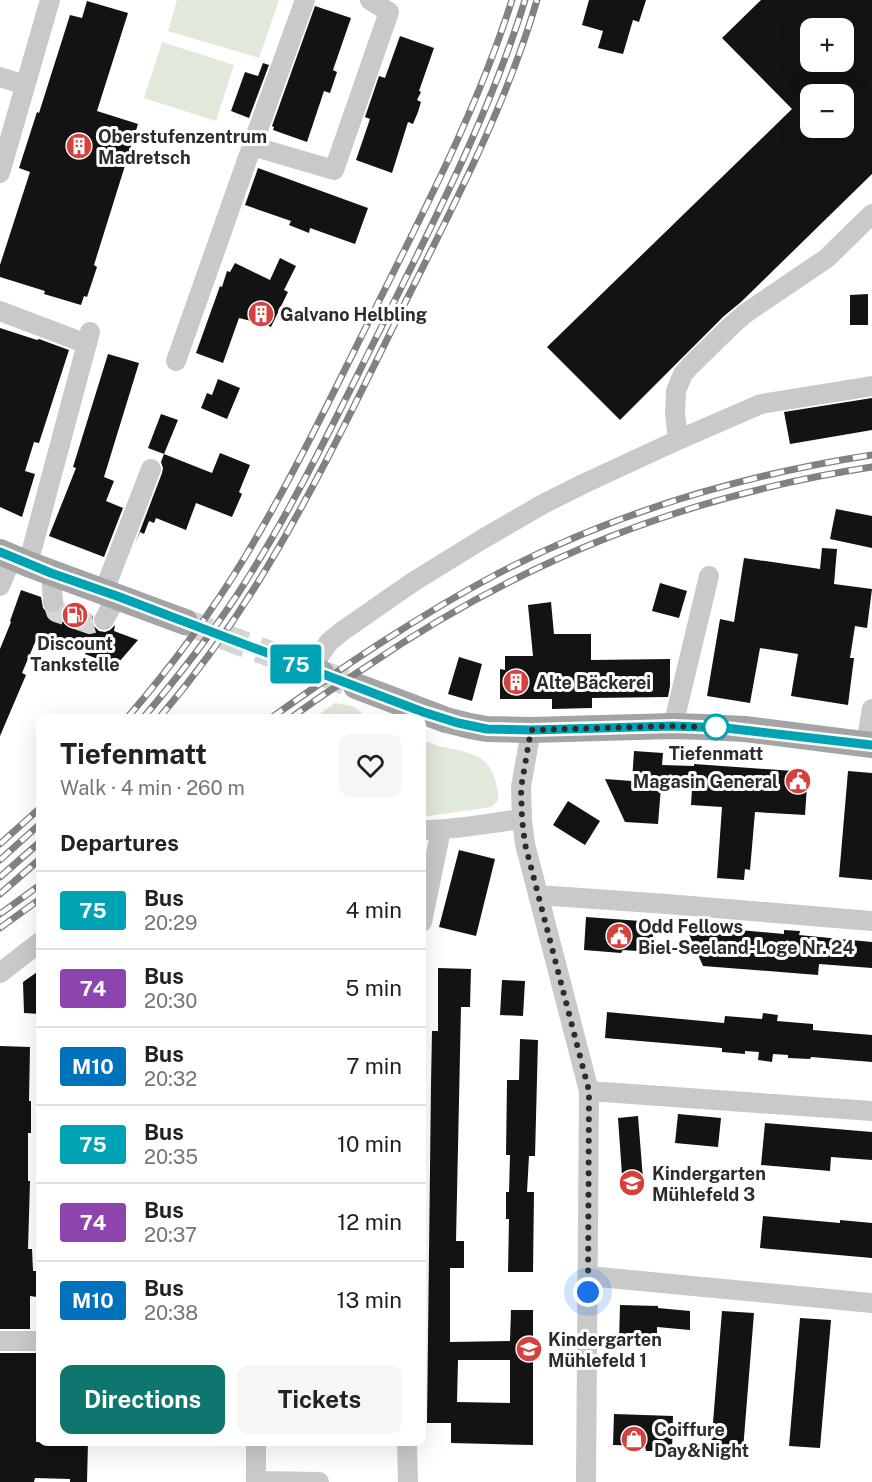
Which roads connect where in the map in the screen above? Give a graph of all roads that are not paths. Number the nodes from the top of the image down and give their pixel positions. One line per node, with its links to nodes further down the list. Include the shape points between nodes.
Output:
1 (50, 0): 5 (street)
2 (305, 0): 6 (street)
3 (370, 0): 6 (street, via 389,12 334,170)
4 (0, 77): 5 (street)
5 (25, 85): 7 (street)
6 (252, 146): 10 (street)
7 (0, 173)
8 (872, 214): 12 (street, via 827,258 732,324 683,374 676,391)
9 (0, 310): 14 (street, via 88,338)
10 (176, 361)
11 (872, 386): 12 (street, via 761,404)
12 (678, 440): 22 (street, via 543,504 413,582 329,642)
13 (151, 469): 17 (street)
14 (23, 562): 16 (street); 17 (main road); 18 (street)
15 (709, 576): 25 (street)
16 (0, 586)
17 (110, 594): 19 (street); 20 (main road)
18 (53, 602)
19 (104, 620)
20 (184, 622)
21 (281, 658): 22 (main road)
22 (316, 671)
23 (356, 686): 26 (main road, via 446,720 487,729)
24 (872, 710): 27 (street)
25 (673, 726): 26 (main road); 27 (main road, via 745,729)
26 (531, 730): 28 (street, via 521,788)
27 (869, 745)
28 (522, 819): 29 (street); 31 (street)
29 (431, 830): 30 (street)
30 (426, 881)
31 (538, 895): 32 (street); 35 (street)
32 (872, 921)
33 (36, 945): 34 (street)
34 (0, 972)
35 (589, 1091): 36 (street); 37 (street)
36 (872, 1111)
37 (588, 1276): 38 (street); 46 (street)
38 (872, 1303)
39 (0, 1341): 40 (street)
40 (36, 1341)
41 (256, 1446): 43 (street)
42 (407, 1446): 45 (street)
43 (256, 1481): 44 (street)
44 (319, 1482)
45 (408, 1482)
46 (586, 1482)

